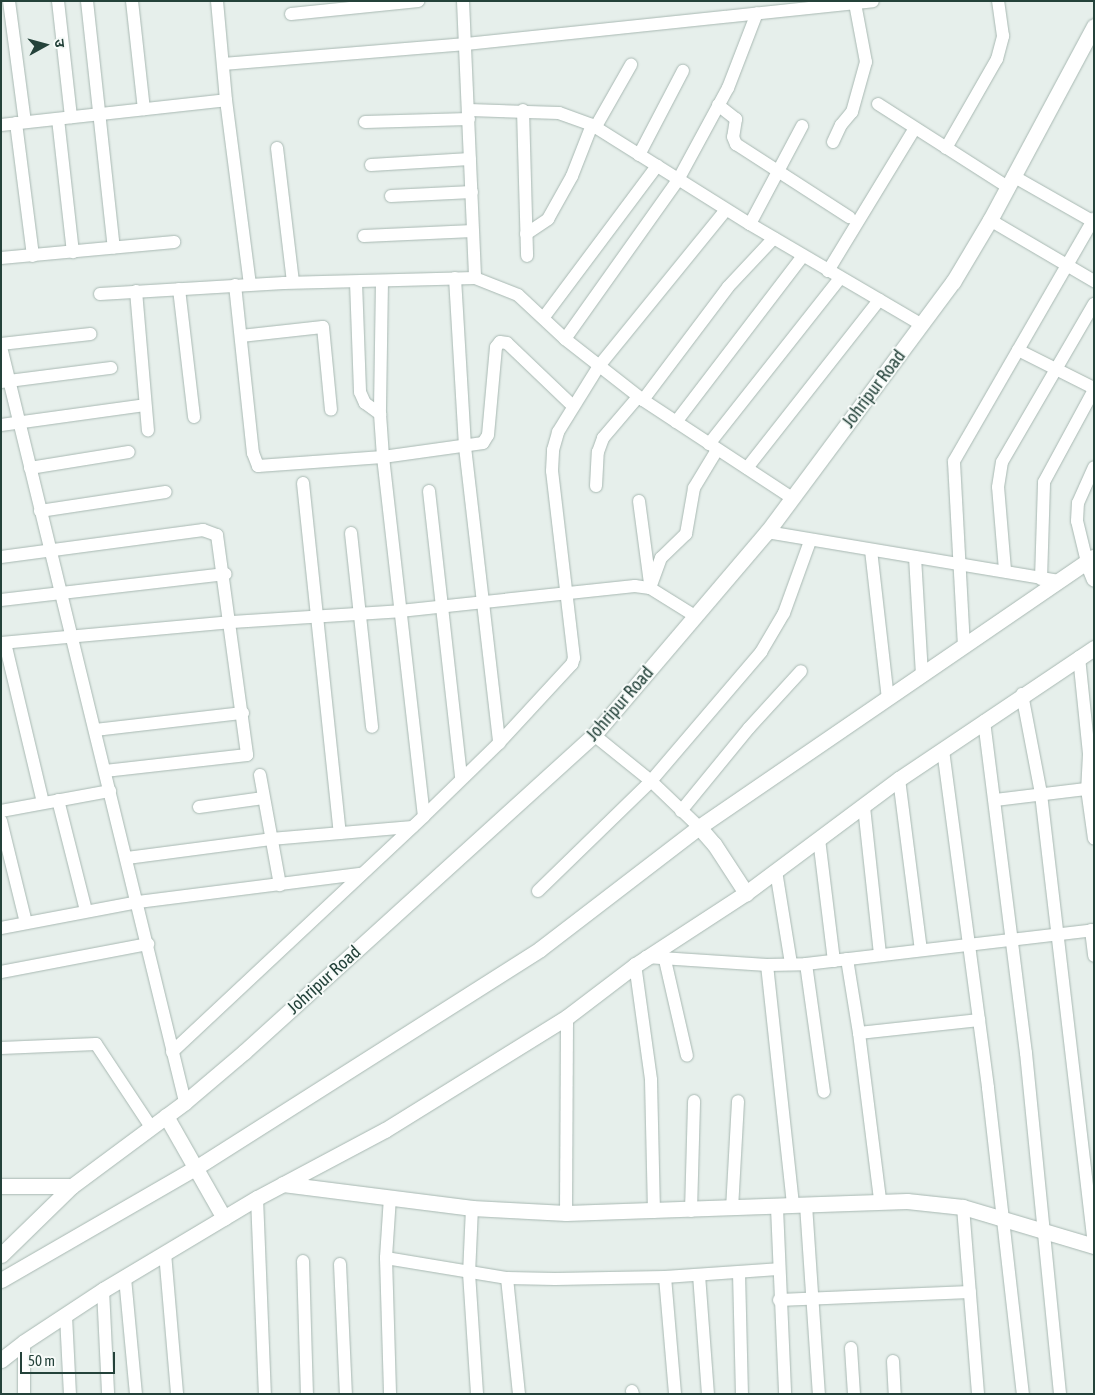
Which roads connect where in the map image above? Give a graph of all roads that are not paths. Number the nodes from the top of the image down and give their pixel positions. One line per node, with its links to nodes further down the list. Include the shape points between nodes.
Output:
1 (9, 1): 28 (street)
2 (58, 1): 25 (street)
3 (87, 1): 23 (street)
4 (132, 1): 21 (street)
5 (217, 1): 15 (street)
6 (418, 1): 11 (street)
7 (463, 1): 14 (street)
8 (874, 1): 10 (street)
9 (998, 1): 35 (street, via 1002,36 997,59)
10 (846, 3): 12 (street); 33 (street, via 866,62 852,112 841,124)
11 (290, 14)
12 (757, 14): 14 (street); 20 (street)
13 (1094, 26): 42 (street, Johripur Road)
14 (466, 44): 15 (street); 24 (street)
15 (223, 64): 18 (street)
16 (632, 65): 30 (street)
17 (683, 71): 36 (street)
18 (226, 100): 21 (street); 70 (street)
19 (878, 104): 32 (street)
20 (718, 105): 40 (street, via 736,119 733,137 736,144); 41 (street)
21 (144, 109): 23 (street)
22 (523, 110): 24 (street); 30 (street, via 559,113); 51 (street)
23 (100, 114): 25 (street); 55 (street)
24 (469, 114): 27 (street); 37 (street)
25 (71, 117): 26 (street)
26 (58, 119): 28 (street); 56 (street)
27 (365, 122)
28 (21, 123): 29 (street); 57 (street)
29 (1, 125)
30 (594, 126): 36 (street); 51 (street, via 548,219)
31 (802, 126): 40 (street)
32 (914, 128): 35 (street); 62 (street)
33 (833, 142)
34 (277, 148): 68 (street)
35 (946, 148): 42 (street)
36 (639, 155): 39 (street)
37 (470, 159): 38 (street); 43 (street)
38 (370, 165)
39 (657, 166): 41 (street); 77 (street)
40 (780, 170): 46 (street); 49 (street)
41 (678, 180): 45 (street); 81 (street)
42 (1011, 182): 47 (street, Johripur Road); 48 (street)
43 (472, 192): 44 (street); 50 (street)
44 (391, 196)
45 (726, 210): 49 (street); 84 (street)
46 (849, 218)
47 (990, 220): 61 (street); 78 (street, Johripur Road)
48 (1093, 221): 61 (street)
49 (750, 224): 53 (street)
50 (473, 231): 52 (street); 64 (street)
51 (526, 234): 58 (street)
52 (364, 236)
53 (774, 238): 59 (street); 89 (street, via 717,300)
54 (174, 242): 55 (street)
55 (114, 248): 56 (street)
56 (73, 252): 57 (street)
57 (33, 256): 60 (street)
58 (527, 256)
59 (803, 256): 62 (street); 95 (street)
60 (1, 258)
61 (1068, 265): 67 (street); 83 (street)
62 (828, 271): 65 (street)
63 (455, 278): 64 (street); 66 (street); 99 (street)
64 (475, 278): 77 (street, via 518,295)
65 (840, 278): 75 (street); 100 (street)
66 (382, 281): 69 (street); 93 (street)
67 (1094, 281)
68 (293, 282): 69 (street); 70 (street)
69 (356, 282): 93 (street, via 360,392 364,403)
70 (250, 284): 71 (street)
71 (235, 285): 72 (street); 80 (street)
72 (179, 289): 73 (street); 94 (street)
73 (136, 291): 74 (street); 90 (street)
74 (100, 294)
75 (879, 300): 78 (street); 105 (street)
76 (1094, 304): 86 (street)
77 (544, 318): 81 (street)
78 (922, 325): 110 (street, Johripur Road)
79 (90, 334): 82 (street)
80 (240, 336): 92 (street, via 323,327); 102 (street, via 253,454 258,466)
81 (565, 339): 84 (street)
82 (1, 346): 87 (street)
83 (1018, 350): 86 (street); 121 (street, via 954,461)
84 (599, 366): 89 (street); 91 (street)
85 (110, 368): 87 (street)
86 (1055, 369): 88 (street); 122 (street, via 1007,451 998,474)
87 (6, 381): 96 (street)
88 (1094, 389): 124 (street, via 1044,482)
89 (640, 398): 95 (street); 107 (street, via 603,438 598,452)
90 (145, 405): 96 (street); 98 (street)
91 (572, 406): 99 (street, via 506,343 500,342 496,347 488,435 483,444); 129 (street, via 558,432 553,450)
92 (330, 410)
93 (380, 414): 102 (street)
94 (194, 417)
95 (676, 422): 100 (street)
96 (20, 423): 97 (street); 104 (street)
97 (1, 425)
98 (148, 430)
99 (466, 447): 102 (street); 131 (street)
100 (713, 447): 105 (street); 127 (street, via 694,488 686,534 661,558)
101 (129, 452): 104 (street)
102 (383, 456): 133 (street)
103 (1094, 467): 120 (street, via 1078,503 1077,521)
104 (30, 468): 112 (street)
105 (747, 468): 110 (street)
106 (303, 483): 136 (street)
107 (596, 486)
108 (429, 491): 132 (street)
109 (166, 492): 112 (street)
110 (792, 498): 113 (street, Johripur Road)
111 (639, 502): 127 (street)
112 (40, 510): 117 (street)
113 (767, 532): 115 (street); 135 (street, Johripur Road)
114 (351, 533): 134 (street)
115 (810, 541): 116 (street); 158 (street, via 784,613 771,638)
116 (871, 550): 118 (street); 146 (street)
117 (51, 553): 119 (street); 123 (street, via 211,531 220,542); 128 (street)
118 (914, 557): 121 (street); 144 (street)
119 (1, 558)
120 (1090, 560): 125 (street); 126 (street)
121 (958, 563): 122 (street); 140 (street)
122 (1005, 570): 124 (street)
123 (225, 574): 128 (street); 137 (street)
124 (1041, 579): 126 (street)
125 (1094, 579)
126 (1059, 581): 140 (street)
127 (650, 588): 129 (street, via 636,586); 135 (street)
128 (61, 593): 130 (street); 138 (street)
129 (566, 593): 131 (street); 152 (street, via 574,661)
130 (1, 600)
131 (484, 600): 132 (street); 152 (street)
132 (443, 606): 133 (street); 156 (street)
133 (400, 611): 134 (street); 170 (street)
134 (360, 614): 136 (street); 149 (street)
135 (695, 616): 151 (street, Johripur Road)
136 (319, 617): 137 (street); 174 (street)
137 (232, 622): 138 (street); 147 (street)
138 (71, 635): 139 (street); 150 (street)
139 (3, 643): 165 (street)
140 (964, 647): 144 (street)
141 (1094, 648): 142 (street)
142 (1079, 657): 145 (street); 159 (street)
143 (802, 671): 169 (street, via 749,728)
144 (922, 676): 146 (street)
145 (1022, 694): 148 (street); 161 (street)
146 (888, 699): 173 (street)
147 (243, 712): 150 (street); 154 (street, via 248,750 245,756)
148 (984, 720): 153 (street); 164 (street)
149 (372, 727)
150 (95, 730): 154 (street)
151 (594, 735): 158 (street); 212 (street, Johripur Road)
152 (499, 743): 156 (street)
153 (943, 750): 157 (street); 192 (street)
154 (105, 772): 160 (street)
155 (260, 776): 162 (street)
156 (461, 778): 170 (street)
157 (899, 779): 167 (street); 193 (street)
158 (651, 781): 169 (street); 182 (street)
159 (1090, 789): 161 (street); 177 (street)
160 (110, 791): 163 (street); 178 (street)
161 (1041, 794): 164 (street); 189 (street)
162 (263, 798): 166 (street); 175 (street)
163 (58, 800): 165 (street); 185 (street)
164 (995, 800): 190 (street)
165 (43, 803): 168 (street)
166 (200, 807)
167 (864, 807): 176 (street); 194 (street)
168 (1, 811)
169 (680, 811): 173 (street)
170 (424, 816): 172 (street)
171 (1, 821): 186 (street)
172 (412, 827): 174 (street); 180 (street)
173 (699, 827): 183 (street); 216 (street, via 540,949)
174 (340, 833): 175 (street)
175 (271, 838): 178 (street); 181 (street)
176 (819, 839): 179 (street); 199 (street)
177 (1094, 839)
178 (127, 858): 184 (street)
179 (776, 871): 183 (street); 200 (street)
180 (361, 874): 181 (street); 208 (street)
181 (280, 885): 184 (street)
182 (538, 891)
183 (746, 893): 198 (street)
184 (138, 902): 185 (street); 191 (street)
185 (86, 911): 186 (street)
186 (26, 923): 187 (street)
187 (1, 928)
188 (1092, 930): 189 (street); 195 (street)
189 (1056, 934): 190 (street); 233 (street)
190 (1011, 939): 192 (street); 232 (street)
191 (148, 944): 203 (street); 208 (street)
192 (967, 944): 193 (street); 205 (street)
193 (922, 950): 194 (street)
194 (880, 955): 196 (street)
195 (1094, 956)
196 (847, 959): 199 (street); 206 (street)
197 (665, 960): 198 (street); 202 (street); 209 (street)
198 (641, 961): 204 (street); 228 (street, via 652,1080)
199 (834, 961): 201 (street)
200 (791, 964): 201 (street); 202 (street)
201 (806, 964): 210 (street)
202 (767, 965): 223 (street)
203 (1, 972)
204 (567, 1017): 217 (street, via 393,1125); 229 (street)
205 (979, 1020): 206 (street); 230 (street)
206 (858, 1033): 222 (street)
207 (1, 1048): 215 (street, via 96,1044)
208 (172, 1052): 212 (street)
209 (687, 1056)
210 (824, 1092)
211 (694, 1101): 227 (street)
212 (185, 1102): 214 (street, Johripur Road)
213 (738, 1102): 226 (street)
214 (166, 1116): 215 (street, Johripur Road); 216 (street)
215 (151, 1127): 219 (street, Johripur Road)
216 (197, 1167): 231 (street); 246 (street)
217 (283, 1184): 220 (street); 221 (street)
218 (1, 1186): 219 (street)
219 (72, 1186): 234 (street, Johripur Road)
220 (390, 1197): 225 (street); 236 (street)
221 (257, 1198): 231 (street); 261 (street)
222 (880, 1199): 223 (street); 224 (street)
223 (792, 1206): 226 (street); 239 (street); 249 (street)
224 (963, 1207): 230 (street); 248 (street)
225 (472, 1208): 229 (street); 240 (street)
226 (732, 1209): 227 (street)
227 (691, 1211): 228 (street)
228 (654, 1212): 229 (street)
229 (566, 1213)
230 (1002, 1217): 232 (street); 275 (street)
231 (224, 1218): 235 (street)
232 (1046, 1232): 233 (street); 276 (street)
233 (1094, 1245)
234 (3, 1252)
235 (165, 1252): 244 (street); 260 (street)
236 (386, 1258): 240 (street); 264 (street)
237 (303, 1261): 262 (street)
238 (340, 1264): 263 (street)
239 (778, 1269): 241 (street); 250 (street)
240 (469, 1272): 245 (street); 265 (street)
241 (739, 1273): 242 (street); 269 (street)
242 (699, 1274): 243 (street); 268 (street)
243 (665, 1277): 245 (street); 267 (street)
244 (125, 1278): 247 (street); 259 (street)
245 (507, 1278): 266 (street)
246 (1, 1280)
247 (103, 1290): 251 (street); 258 (street)
248 (970, 1292): 249 (street); 274 (street)
249 (812, 1297): 250 (street); 271 (street)
250 (779, 1300): 270 (street)
251 (66, 1316): 252 (street); 257 (street)
252 (24, 1342): 254 (street); 256 (street)
253 (851, 1348): 272 (street)
254 (1, 1360)
255 (893, 1362): 273 (street)
256 (24, 1394)
257 (70, 1394)
258 (108, 1394)
259 (136, 1394)
260 (177, 1394)
261 (265, 1394)
262 (307, 1394)
263 (346, 1394)
264 (390, 1394)
265 (477, 1394)
266 (519, 1394)
267 (676, 1394)
268 (708, 1394)
269 (742, 1394)
270 (785, 1394)
271 (819, 1394)
272 (854, 1394)
273 (895, 1394)
274 (978, 1394)
275 (1023, 1394)
276 (1060, 1394)

